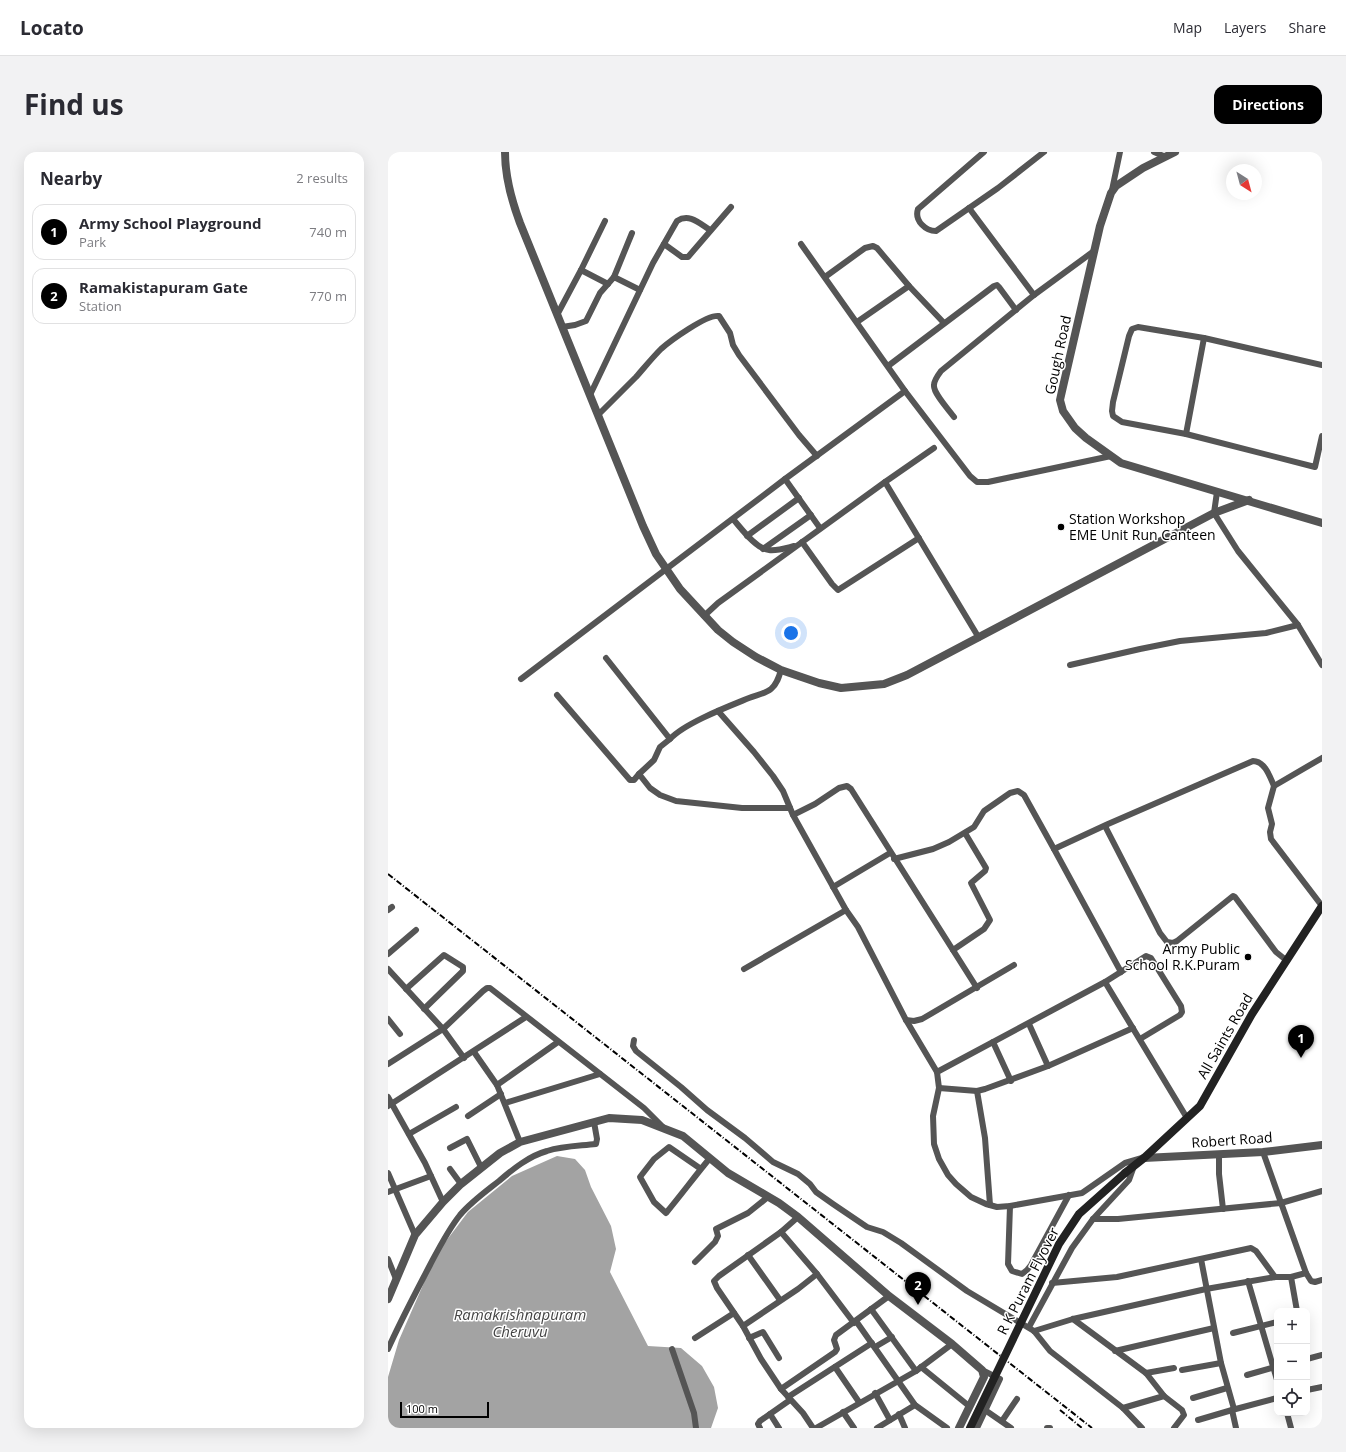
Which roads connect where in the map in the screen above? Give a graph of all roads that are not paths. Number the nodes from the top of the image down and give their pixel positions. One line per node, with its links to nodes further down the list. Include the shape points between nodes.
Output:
1 (505, 152): 25 (street, via 508,184 514,206)
2 (984, 152): 10 (street, via 921,206 916,214 925,228 936,231)
3 (1044, 152): 10 (street)
4 (1120, 152): 8 (street)
5 (1154, 152): 7 (street)
6 (1175, 152): 7 (street, Gough Road)
7 (1166, 157): 8 (street, Gough Road, via 1143,168 1116,186)
8 (1111, 193): 16 (street, Gough Road)
9 (731, 207): 12 (street)
10 (969, 208): 23 (street)
11 (604, 221): 17 (street)
12 (710, 230): 14 (street, via 688,257 682,257); 14 (street, via 693,219 682,218 677,221)
13 (632, 233): 18 (street)
14 (664, 244): 22 (street)
15 (801, 244): 19 (street)
16 (1094, 251): 23 (street); 40 (street, Gough Road, via 1060,400 1066,417 1075,428)
17 (581, 270): 20 (street); 25 (street)
18 (614, 277): 20 (street); 22 (street)
19 (825, 277): 21 (street, via 865,248 873,246); 26 (street)
20 (608, 284): 28 (street, via 600,293 586,321)
21 (909, 286): 26 (street); 27 (street)
22 (640, 290): 33 (street)
23 (1034, 295): 24 (street)
24 (1016, 310): 27 (street, via 997,285); 35 (street, via 935,379 935,391)
25 (557, 315): 28 (street)
26 (857, 322): 31 (street)
27 (944, 323): 31 (street)
28 (562, 327): 33 (street)
29 (1204, 338): 30 (street); 36 (street); 36 (street, via 1138,326 1132,329 1113,402 1113,416 1122,422)
30 (1322, 365)
31 (888, 366): 32 (street)
32 (905, 390): 39 (street); 40 (street, via 977,482 988,482)
33 (590, 395): 34 (street)
34 (598, 415): 39 (street, via 661,349 705,319 719,316 730,333 739,355); 55 (street, via 643,526)
35 (954, 417)
36 (1186, 434): 37 (street, via 1315,466)
37 (1322, 436)
38 (934, 448): 42 (street)
39 (817, 456): 41 (street)
40 (1111, 456): 43 (street, Gough Road, via 1121,463)
41 (785, 479): 44 (street); 48 (street)
42 (885, 482): 50 (street); 52 (street)
43 (1217, 492): 45 (street, Gough Road); 46 (street)
44 (799, 498): 47 (street); 51 (street)
45 (1249, 500): 46 (street); 49 (street, Gough Road)
46 (1214, 513): 57 (street, via 1238,551); 58 (street)
47 (811, 515): 50 (street); 54 (street)
48 (733, 519): 51 (street); 55 (street)
49 (1322, 523)
50 (820, 528): 53 (street)
51 (747, 536): 54 (street)
52 (919, 538): 53 (street, via 838,590); 58 (street)
53 (800, 544): 54 (street, via 780,549); 56 (street)
54 (763, 549)
55 (666, 569): 56 (street); 63 (street)
56 (704, 616): 62 (street, via 733,642)
57 (1298, 625): 60 (street, via 1266,633 1140,649); 61 (street)
58 (979, 638): 62 (street, via 884,684 842,688)
59 (606, 658): 66 (street)
60 (1070, 665)
61 (1322, 665)
62 (780, 670): 65 (street, via 779,679 765,693)
63 (521, 679)
64 (557, 695): 68 (street, via 627,778 634,780)
65 (718, 711): 66 (street, via 690,724); 70 (street, via 773,776 783,791)
66 (670, 739): 68 (street, via 660,747 654,760)
67 (1322, 758): 69 (street)
68 (639, 774): 70 (street, via 650,788 676,801)
69 (1274, 786): 71 (street, via 1261,764 1253,761); 77 (street, via 1268,808 1272,824 1270,836)
70 (791, 812): 74 (street, via 815,804 839,788 847,786); 76 (street)
71 (1105, 826): 73 (street); 82 (street, via 1167,942 1177,941 1233,896 1276,952)
72 (965, 833): 73 (street, via 974,828 984,812 1010,793 1018,791 1024,795); 75 (street, via 933,849); 80 (street, via 986,868 971,883 990,920 984,929)
73 (1054, 849): 86 (street)
74 (890, 853): 75 (street); 76 (street)
75 (894, 859): 80 (street)
76 (833, 887): 78 (street)
77 (1322, 906): 82 (main road, All Saints Road)
78 (846, 910): 85 (street); 93 (street, via 858,927)
79 (416, 930): 81 (street)
80 (953, 950): 88 (street)
81 (388, 954)
82 (1286, 960): 118 (main road, All Saints Road, via 1200,1106)
83 (1014, 965): 88 (street)
84 (388, 968): 89 (street)
85 (744, 969)
86 (1121, 972): 87 (street); 98 (street, via 1146,956 1151,958 1182,1009 1180,1015)
87 (1105, 982): 94 (street); 95 (street)
88 (977, 988): 93 (street, via 917,1021)
89 (406, 989): 90 (street); 90 (street, via 444,955 462,967 463,971)
90 (424, 1009): 96 (street)
91 (526, 1017): 96 (street, via 487,988); 100 (street); 102 (street)
92 (388, 1019): 97 (street)
93 (906, 1020): 106 (street)
94 (1029, 1024): 101 (street); 105 (street)
95 (1133, 1028): 98 (street); 105 (street)
96 (443, 1029): 103 (street); 104 (street)
97 (400, 1034)
98 (1140, 1039): 118 (street)
99 (634, 1040): 175 (street, via 633,1046 636,1051 773,1162 798,1174 816,1192 838,1208 867,1227 901,1243 967,1291)
100 (558, 1042): 107 (street); 109 (street)
101 (993, 1042): 106 (street); 108 (street)
102 (474, 1052): 103 (street); 109 (street)
103 (464, 1058): 115 (street)
104 (388, 1064)
105 (1048, 1066): 108 (street)
106 (937, 1072): 110 (street)
107 (600, 1074): 114 (street); 120 (street, via 644,1108)
108 (1011, 1081): 111 (street)
109 (497, 1085): 112 (street)
110 (939, 1088): 111 (street); 143 (street, via 933,1116 934,1144 939,1159 948,1175 962,1190)
111 (977, 1091): 143 (street, via 986,1145)
112 (501, 1094): 114 (street); 117 (street)
113 (388, 1098): 115 (street)
114 (505, 1103): 122 (street)
115 (390, 1105): 121 (street)
116 (456, 1107): 121 (street)
117 (468, 1116)
118 (1188, 1118): 128 (main road, All Saints Road)
119 (594, 1122): 120 (street, via 609,1118 642,1120); 122 (street); 182 (street, via 596,1144 582,1144 537,1154 505,1175 460,1215 408,1306)
120 (664, 1128): 127 (street, via 683,1136)
121 (410, 1134): 134 (street)
122 (520, 1142): 130 (street)
123 (1322, 1145): 125 (street, Robert Road)
124 (450, 1148): 130 (street, via 466,1139)
125 (1263, 1152): 126 (street, Robert Road); 142 (street)
126 (1220, 1154): 128 (street, Robert Road); 145 (street, via 1219,1174)
127 (710, 1158): 132 (street); 140 (street)
128 (1144, 1158): 129 (main road, All Saints Road); 139 (street, via 1125,1163 1082,1193)
129 (1134, 1165): 147 (street, via 1129,1180); 232 (main road, R K Puram Flyover, bridge, via 1079,1214 1059,1244)
130 (481, 1167): 135 (street)
131 (450, 1169): 135 (street)
132 (702, 1169): 132 (street, via 666,1213 654,1202 640,1177 654,1158 669,1147)
133 (388, 1173): 136 (street)
134 (431, 1176): 136 (street); 141 (street)
135 (461, 1184): 141 (street)
136 (395, 1190): 137 (street); 149 (street)
137 (388, 1192)
138 (1321, 1194): 142 (street)
139 (1069, 1195): 144 (street); 144 (street, via 1031,1265 1022,1274 1012,1271 1008,1264)
140 (768, 1196): 146 (street); 153 (street, via 748,1212 716,1229 718,1236 715,1242)
141 (443, 1202): 149 (street)
142 (1281, 1203): 145 (street); 154 (street)
143 (990, 1205): 144 (street)
144 (1010, 1206)
145 (1223, 1209): 147 (street)
146 (798, 1217): 148 (street); 163 (street)
147 (1093, 1219): 161 (street, via 1072,1248)
148 (781, 1232): 150 (street); 155 (street)
149 (415, 1235): 158 (street)
150 (748, 1255): 165 (street); 168 (street, via 714,1282)
151 (388, 1259): 158 (street)
152 (1201, 1259): 156 (street, via 1251,1248); 161 (street, via 1117,1277); 162 (street)
153 (695, 1262)
154 (1306, 1273): 157 (street); 159 (street, via 1311,1281)
155 (817, 1274): 165 (street); 170 (street)
156 (1276, 1277): 157 (street); 160 (street)
157 (1291, 1277): 166 (street)
158 (396, 1279): 164 (street)
159 (1322, 1280)
160 (1248, 1281): 162 (street); 173 (street)
161 (1052, 1283): 175 (street)
162 (1206, 1288): 169 (street); 174 (street)
163 (889, 1296): 167 (street); 180 (street)
164 (388, 1300)
165 (780, 1300): 172 (street)
166 (1296, 1308)
167 (871, 1309): 170 (street); 177 (street)
168 (734, 1313): 172 (street); 178 (street)
169 (1073, 1319): 175 (street); 184 (street)
170 (855, 1322): 181 (street); 201 (street, via 834,1337 837,1349 835,1352)
171 (1274, 1323): 173 (street)
172 (743, 1326): 179 (street)
173 (1261, 1326): 176 (street); 189 (street)
174 (1214, 1328): 184 (street); 188 (street)
175 (1031, 1329): 212 (street, via 1050,1351)
176 (1233, 1333)
177 (892, 1337): 181 (street); 193 (street)
178 (695, 1338)
179 (749, 1338): 186 (street, via 763,1332); 201 (street)
180 (952, 1344): 193 (street); 194 (street)
181 (873, 1345): 190 (street); 198 (street)
182 (388, 1349)
183 (672, 1349): 222 (street, via 694,1413)
184 (1115, 1351): 196 (street)
185 (1322, 1355): 187 (street)
186 (779, 1358)
187 (1310, 1358)
188 (1221, 1363): 195 (street); 200 (street)
189 (1274, 1364)
190 (836, 1367): 205 (street); 209 (street)
191 (1274, 1367): 197 (street)
192 (1174, 1368): 196 (street)
193 (918, 1369): 198 (street); 211 (street)
194 (982, 1370): 211 (street, via 984,1377); 213 (street, via 1000,1379)
195 (1182, 1370)
196 (1146, 1373): 204 (street)
197 (1246, 1375)
198 (898, 1382): 203 (street); 210 (street)
199 (1322, 1387): 202 (street)
200 (1227, 1388): 206 (street); 214 (street)
201 (781, 1389): 205 (street)
202 (1310, 1389)
203 (875, 1393): 209 (street); 219 (street)
204 (1164, 1396): 212 (street); 236 (street, via 1184,1412)
205 (789, 1398): 216 (street); 225 (street)
206 (1193, 1398)
207 (1017, 1399): 221 (street)
208 (1274, 1399): 214 (street)
209 (859, 1402): 215 (street)
210 (914, 1405): 217 (street); 230 (street)
211 (969, 1406): 231 (street)
212 (1123, 1408): 235 (street)
213 (985, 1410): 221 (street); 233 (street)
214 (1233, 1410): 220 (street); 237 (street)
215 (843, 1412): 226 (street); 227 (street)
216 (770, 1414): 223 (street, via 758,1423); 224 (street)
217 (899, 1414): 219 (street); 229 (street)
218 (1288, 1416): 238 (street)
219 (890, 1420): 228 (street)
220 (1198, 1420)
221 (1002, 1421): 234 (street)
222 (696, 1428)
223 (760, 1428)
224 (779, 1428)
225 (813, 1428)
226 (816, 1428)
227 (854, 1428)
228 (877, 1428)
229 (905, 1428)
230 (947, 1428)
231 (959, 1428)
232 (970, 1428)
233 (977, 1428)
234 (1011, 1428)
235 (1142, 1428)
236 (1174, 1428)
237 (1236, 1428)
238 (1291, 1428)

